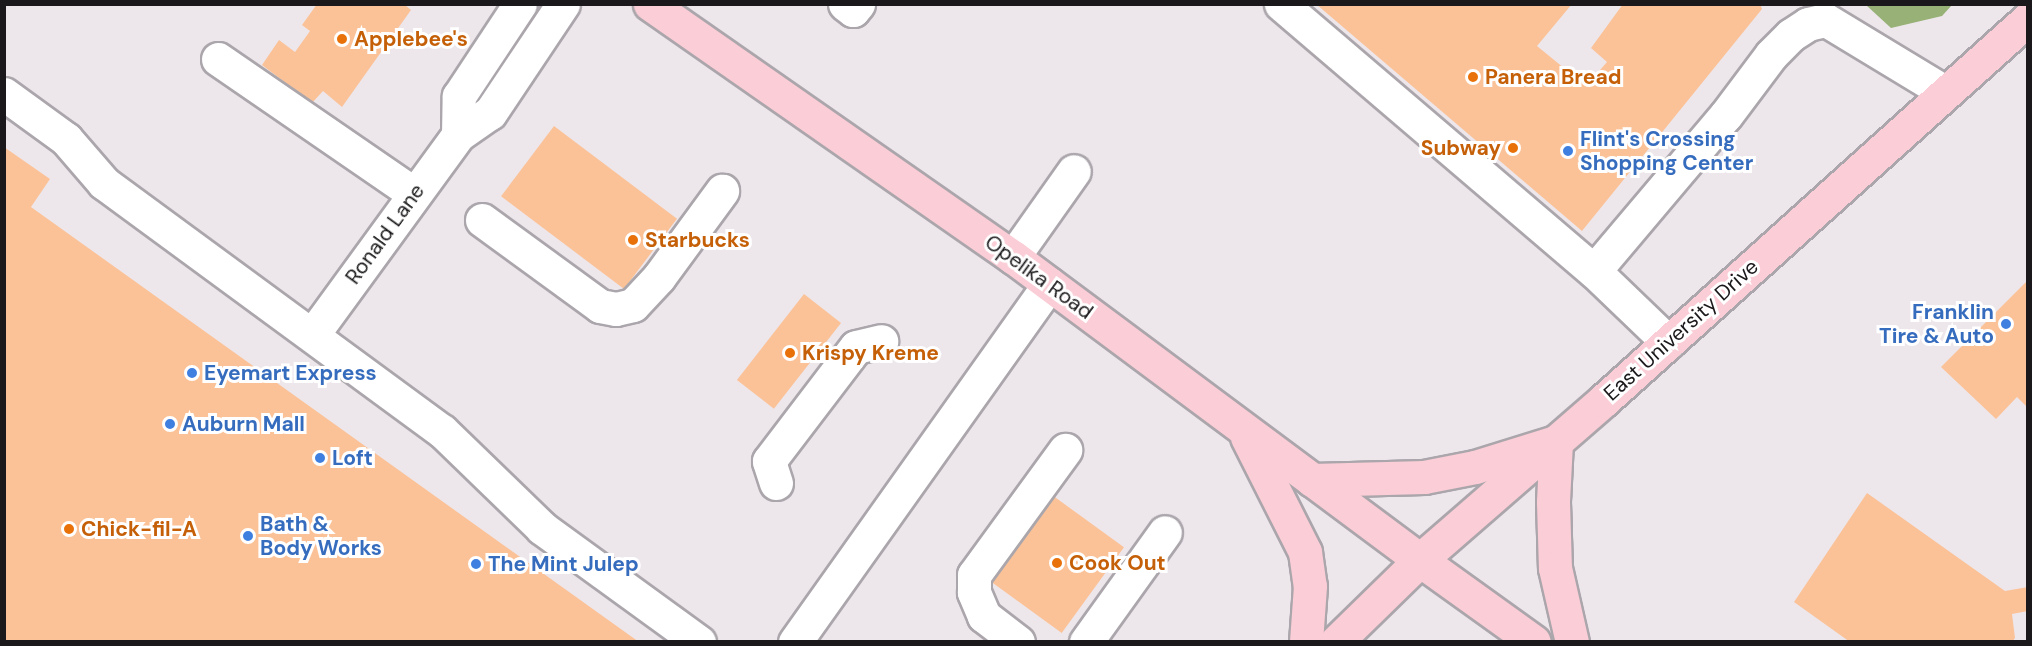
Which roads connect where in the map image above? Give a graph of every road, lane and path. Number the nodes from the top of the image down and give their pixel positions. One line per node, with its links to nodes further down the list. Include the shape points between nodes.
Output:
1 (520, 4): 12 (lane, via 459,96)
2 (563, 4): 12 (lane, Ronald Lane, via 490,113)
3 (650, 4): 17 (main road, Opelika Road)
4 (845, 4): 5 (lane, via 853,10)
5 (858, 4)
6 (1281, 4): 18 (lane)
7 (1822, 12): 10 (lane); 18 (lane, via 1771,55 1726,115)
8 (2028, 19): 10 (main road, East University Drive)
9 (218, 59): 15 (lane)
10 (1945, 92): 22 (main road, East University Drive)
11 (4, 94): 20 (lane, via 66,139 104,183)
12 (458, 135): 15 (lane, Ronald Lane)
13 (1074, 171): 17 (lane)
14 (722, 192): 16 (lane, via 633,305 616,309 600,306)
15 (413, 193): 20 (lane, Ronald Lane)
16 (482, 220)
17 (1013, 257): 19 (main road, Opelika Road)
18 (1594, 271): 22 (lane)
19 (1049, 284): 23 (main road, Opelika Road); 31 (lane)
20 (313, 334): 30 (lane, via 442,431 543,528)
21 (881, 341): 27 (lane, via 856,347 769,461)
22 (1668, 342): 24 (main road, East University Drive)
23 (1242, 428): 26 (main road, Opelika Road); 34 (main road, via 1305,552 1310,586)
24 (1556, 442): 26 (main road, via 1475,467 1424,477); 29 (main road, East University Drive); 37 (main road, via 1555,568)
25 (1065, 450): 32 (lane, via 974,575 974,592 984,616)
26 (1312, 480): 29 (main road, Opelika Road)
27 (776, 483)
28 (1165, 532): 33 (lane)
29 (1420, 560): 35 (main road, East University Drive); 36 (main road, Opelika Road)
30 (699, 642)
31 (795, 642)
32 (1018, 642)
33 (1086, 642)
34 (1306, 642)
35 (1336, 642)
36 (1534, 642)
37 (1572, 642)

